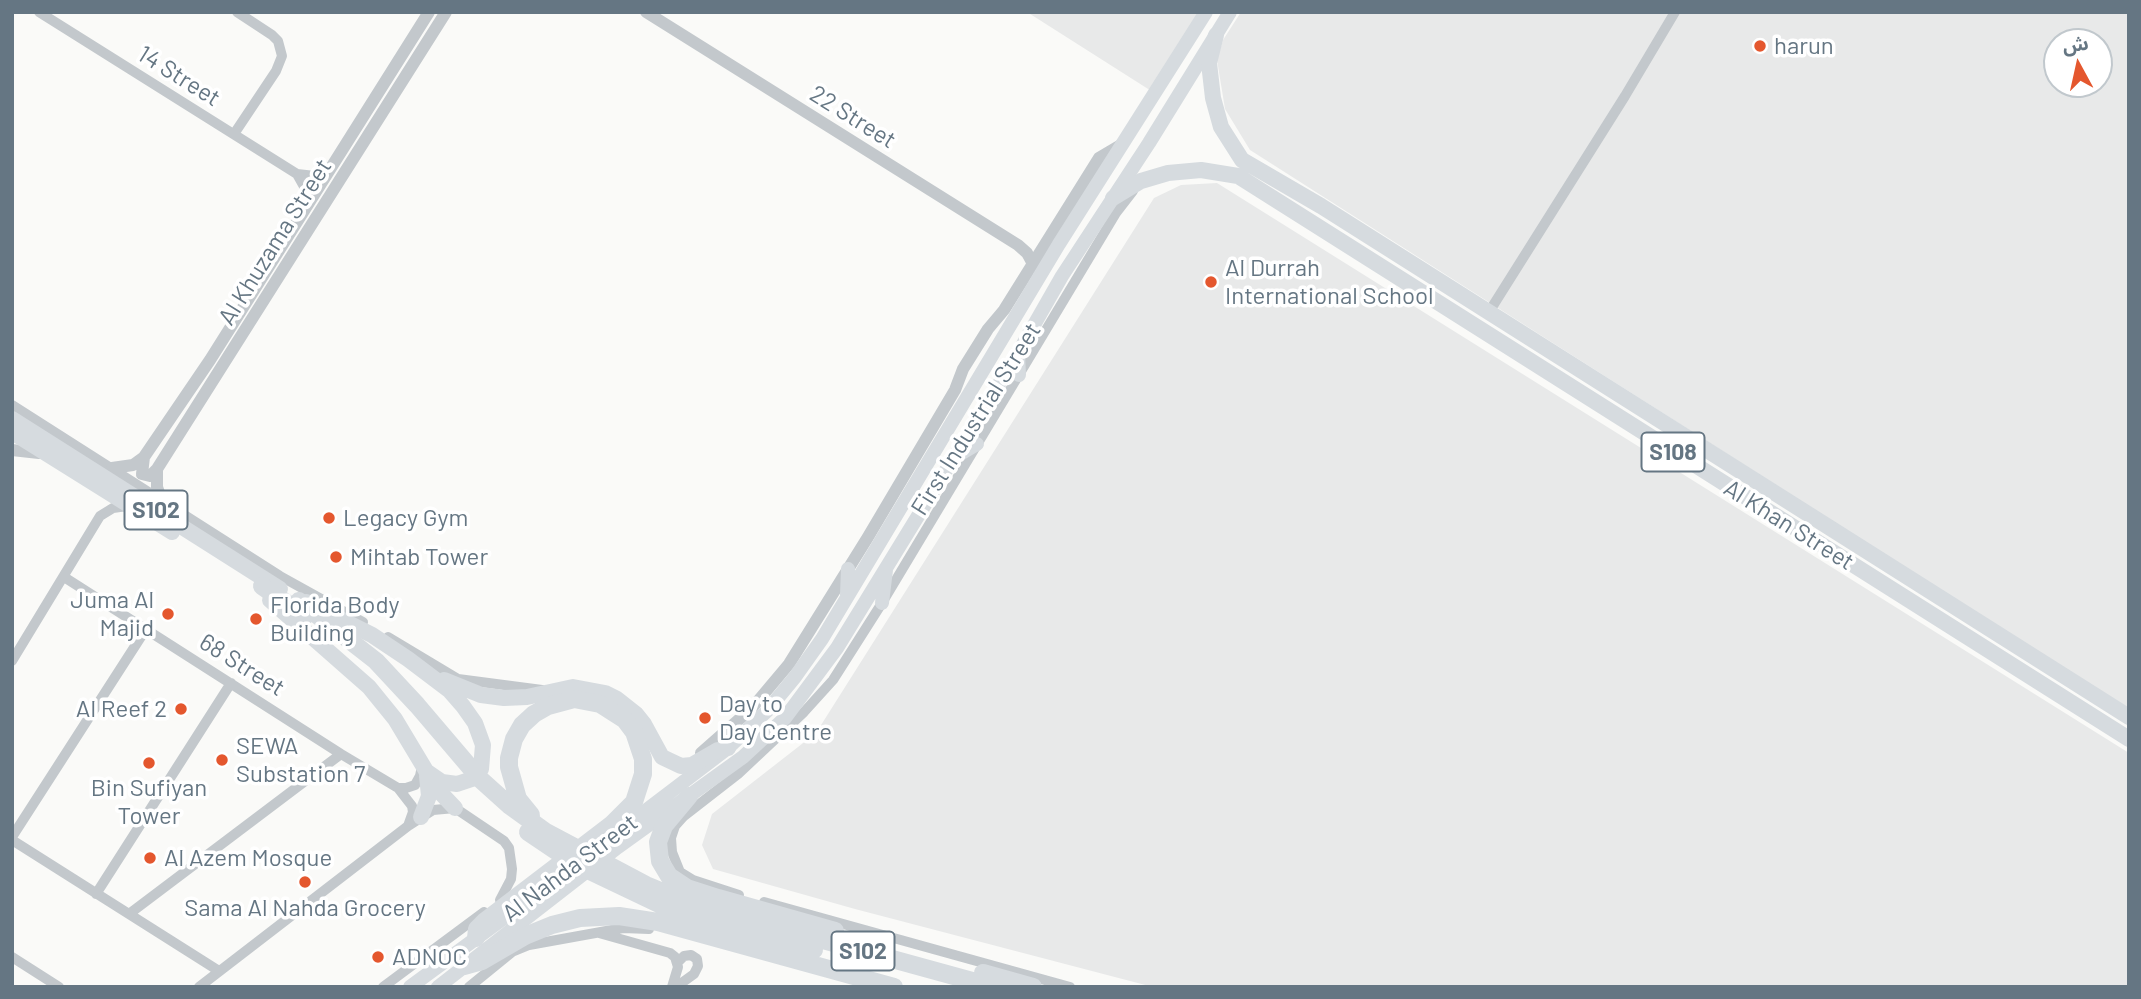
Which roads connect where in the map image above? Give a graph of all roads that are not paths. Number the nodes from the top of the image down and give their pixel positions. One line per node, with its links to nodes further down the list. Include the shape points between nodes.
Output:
1 (237, 12): 11 (street, via 272,35 282,56)
2 (429, 12): 14 (street, Al Khuzama Street)
3 (446, 12): 25 (street, Al Khuzama Street)
4 (646, 12): 21 (street, 22 Street, via 1018,245)
5 (662, 12): 20 (street, 22 Street, via 1024,244)
6 (1206, 12): 12 (main road, First Industrial Street)
7 (1230, 12): 10 (main road, First Industrial Street)
8 (1675, 12): 22 (street)
9 (42, 13): 11 (street, 14 Street)
10 (1216, 35): 13 (main road, via 1209,63 1213,98); 17 (main road, First Industrial Street)
11 (234, 134): 15 (street, 14 Street)
12 (1121, 145): 19 (main road, First Industrial Street); 20 (street, via 1098,158)
13 (1240, 168): 16 (main road, via 1168,173); 22 (main road, Al Khan Street / S108, via 1321,206); 59 (main road, Al Khan Street / S108)
14 (326, 173): 15 (street); 18 (street, Al Khuzama Street)
15 (297, 174): 18 (street)
16 (1141, 181): 17 (main road); 26 (street, via 1116,212)
17 (1113, 198): 24 (main road, First Industrial Street)
18 (309, 203): 23 (street, Al Khuzama Street)
19 (1059, 244): 20 (main road); 46 (main road, First Industrial Street)
20 (1043, 247): 21 (street)
21 (1033, 264): 43 (street, via 965,364 955,390)
22 (1489, 312): 56 (main road, Al Khan Street / S108)
23 (232, 323): 25 (street, via 232,331 212,363); 33 (street, Al Khuzama Street)
24 (1017, 353): 26 (main road); 34 (main road, First Industrial Street)
25 (218, 371): 36 (street, Al Khuzama Street)
26 (1018, 375): 30 (street)
27 (12, 405): 35 (street)
28 (12, 419): 41 (main road, S102)
29 (12, 432): 32 (main road, S102)
30 (977, 444): 34 (main road); 48 (street)
31 (12, 450): 32 (street)
32 (46, 454): 37 (main road, S102)
33 (144, 457): 35 (street, via 132,465); 36 (street, via 142,474 150,476)
34 (951, 460): 42 (main road, First Industrial Street)
35 (112, 468): 38 (street)
36 (157, 469): 38 (street)
37 (97, 486): 39 (main road, S102); 40 (street)
38 (162, 499): 41 (main road); 55 (street, via 280,576 454,677)
39 (129, 506): 40 (street); 45 (main road, S102)
40 (100, 516): 44 (street)
41 (186, 528): 47 (main road, S102)
42 (887, 564): 48 (main road); 58 (main road, First Industrial Street, via 830,657)
43 (848, 569): 46 (main road); 53 (street)
44 (64, 577): 49 (street, 68 Street); 50 (street)
45 (261, 586): 60 (highway, S102, via 355,656); 64 (main road, via 274,603 369,687)
46 (847, 596): 52 (main road, First Industrial Street)
47 (299, 601): 51 (main road, via 372,635); 60 (highway, S102, via 376,661 417,705)
48 (882, 603): 57 (street, via 833,680)
49 (146, 629): 54 (street, 68 Street); 69 (street)
50 (12, 661)
51 (427, 672): 55 (main road, via 481,695 512,698); 64 (main road, via 469,714 480,733 484,755 477,774 465,783 442,782)
52 (795, 677): 53 (main road); 61 (main road, First Industrial Street)
53 (777, 680): 63 (street, via 732,728)
54 (231, 683): 62 (street, 68 Street); 72 (street)
55 (550, 692): 63 (main road, via 580,687 605,692 640,719 662,757)
56 (2129, 718)
57 (783, 732): 58 (main road); 94 (street, via 679,820 671,845 680,872 734,894)
58 (766, 737): 66 (main road, First Industrial Street)
59 (2129, 739)
60 (441, 741): 70 (highway, S102, via 491,797)
61 (728, 748): 63 (main road); 78 (main road, Al Nahda Street)
62 (341, 754): 65 (street, 68 Street); 74 (street)
63 (683, 766)
64 (424, 767): 65 (street, via 415,785); 67 (main road); 68 (main road, via 429,796)
65 (398, 788): 68 (street, via 412,806)
66 (689, 796): 81 (main road, Al Nahda Street); 93 (highway, via 658,842 663,869 678,883)
67 (455, 808): 68 (street, via 433,810); 73 (street, via 509,848 511,879)
68 (415, 821): 82 (street)
69 (12, 839): 72 (street)
70 (554, 843): 71 (highway, via 518,799 509,758 514,739 534,714 560,701 587,700 611,710 634,732 643,774 626,812); 75 (highway, S102)
71 (559, 865): 73 (street, via 544,868); 78 (highway, via 480,925)
72 (96, 894): 74 (street)
73 (500, 900): 85 (street)
74 (129, 914): 82 (street)
75 (727, 921): 91 (highway, S102); 92 (highway, S102)
76 (595, 932): 77 (street, via 641,928); 80 (street, via 664,950); 88 (street, via 520,949)
77 (708, 936): 81 (highway, via 638,918 580,918 538,930); 90 (highway)
78 (476, 938): 86 (main road, Al Nahda Street)
79 (12, 957): 83 (street)
80 (678, 962): 89 (street); 89 (street, via 691,955 698,966)
81 (464, 967): 87 (main road, Al Nahda Street)
82 (219, 971): 84 (street)
83 (59, 987)
84 (199, 987)
85 (383, 987)
86 (410, 987)
87 (438, 987)
88 (469, 987)
89 (674, 987)
90 (894, 987)
91 (949, 987)
92 (994, 987)
93 (1034, 987)
94 (1070, 987)

